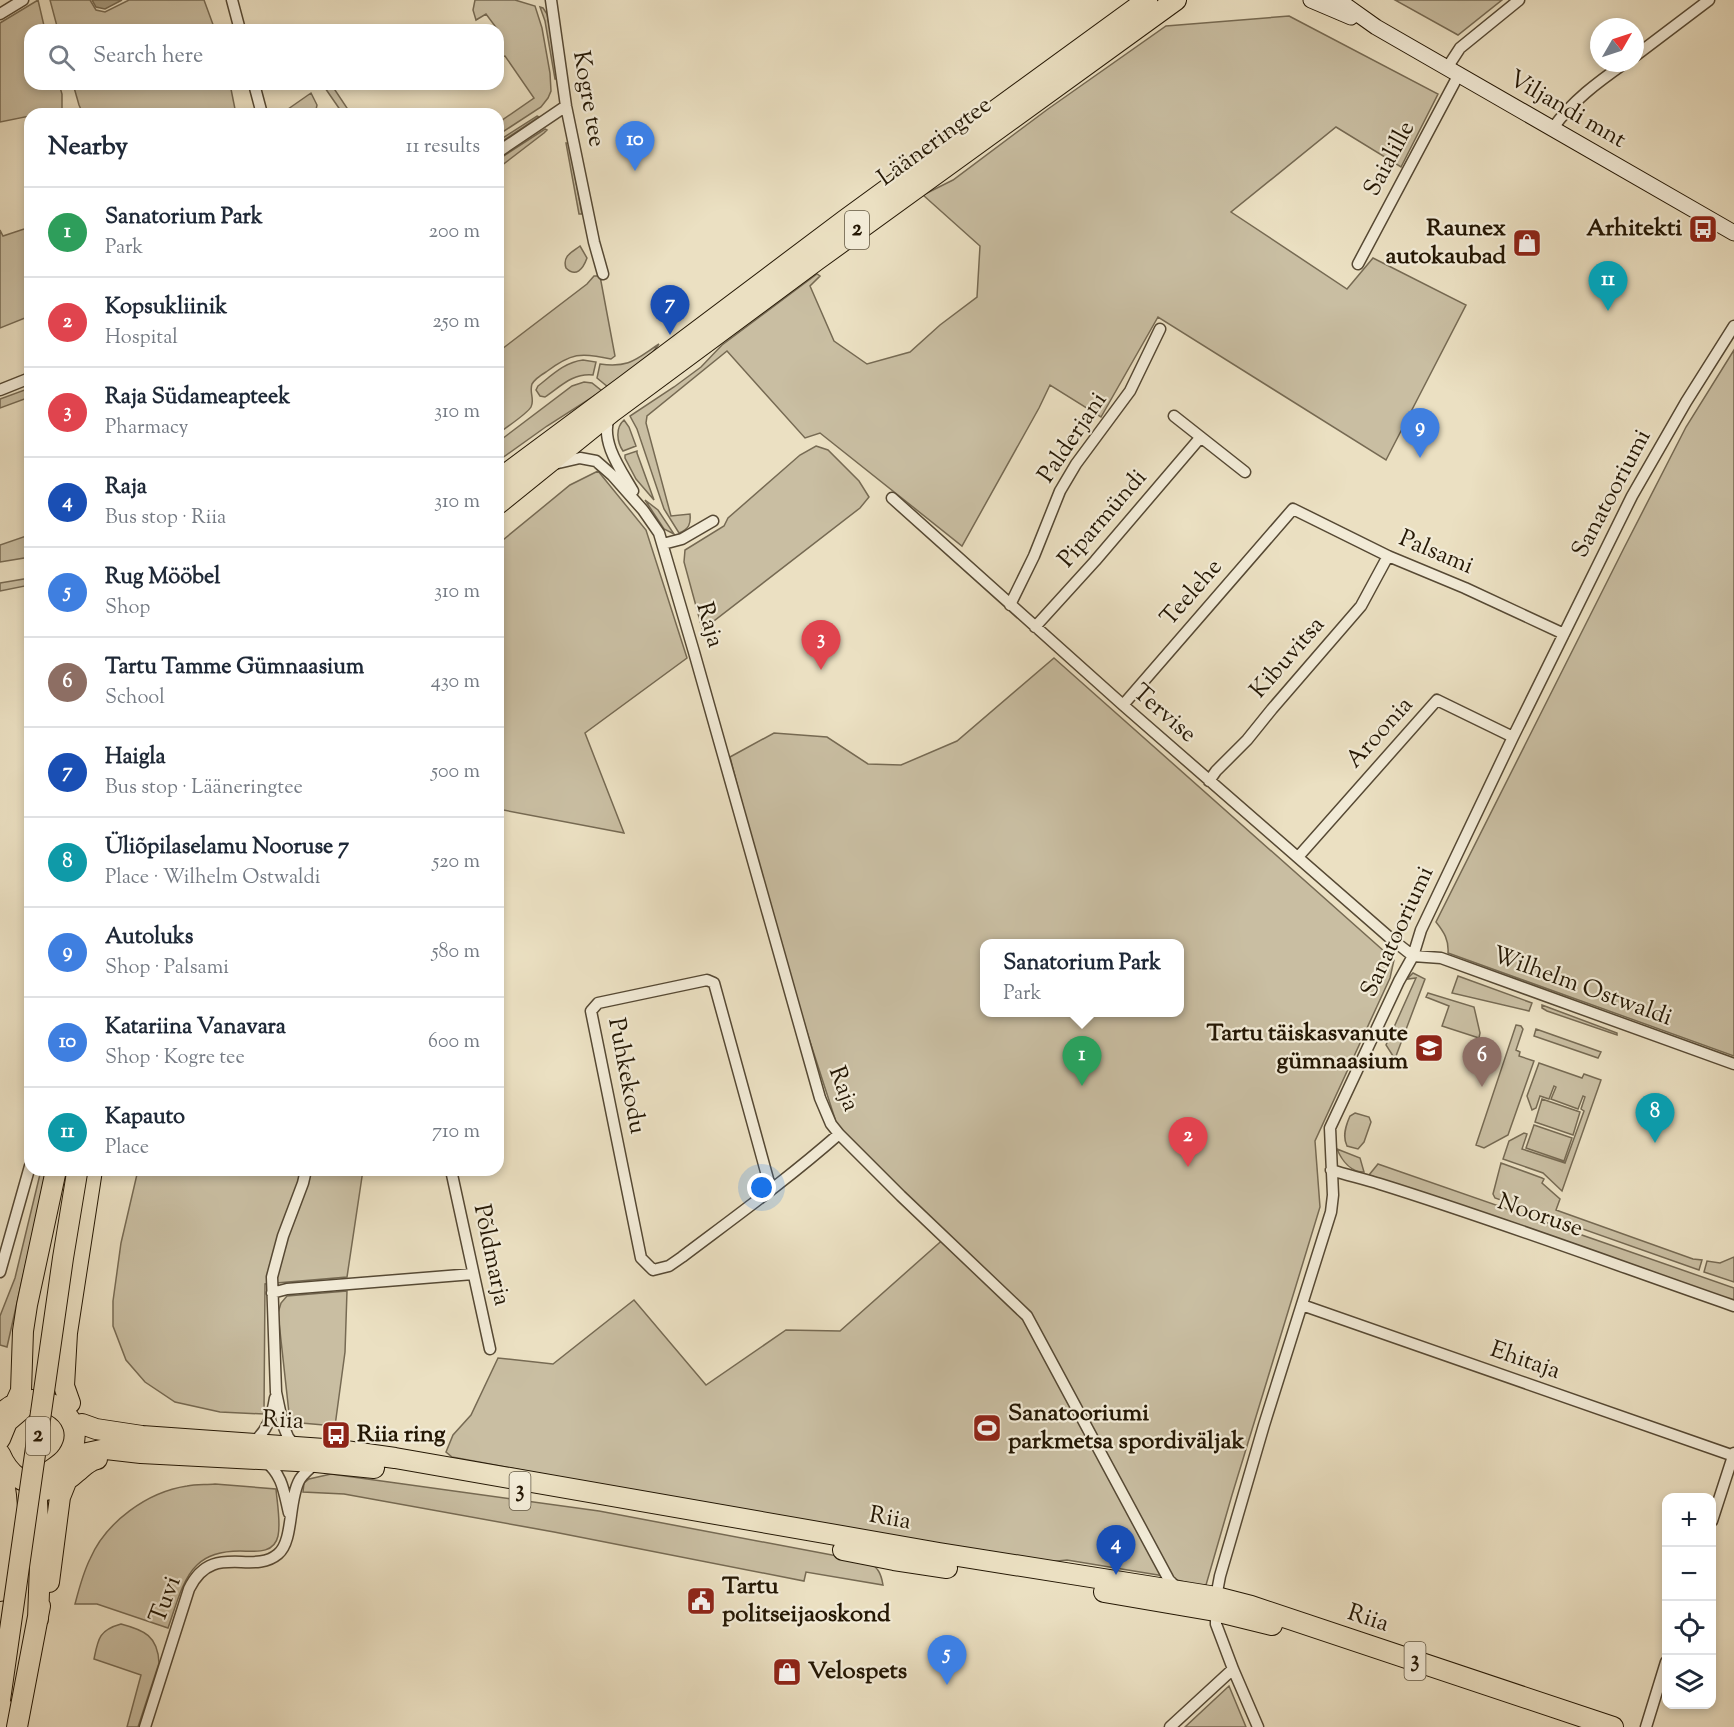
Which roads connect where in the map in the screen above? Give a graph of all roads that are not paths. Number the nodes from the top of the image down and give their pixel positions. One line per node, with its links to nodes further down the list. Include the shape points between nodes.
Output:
1 (23, 0): 10 (street)
2 (232, 0): 11 (street)
3 (551, 0): 17 (street, Kogre tee)
4 (1147, 0): 33 (highway, Lääneringtee / 2)
5 (1176, 0): 28 (highway, Lääneringtee / 2)
6 (1311, 0): 12 (street, Viljandi mnt)
7 (1338, 0): 12 (street, Viljandi mnt)
8 (1519, 0): 14 (street, via 1460,48)
9 (1709, 0): 13 (street)
10 (0, 14)
11 (238, 24)
12 (1376, 27): 14 (street, Viljandi mnt)
13 (1644, 49)
14 (1453, 71): 19 (street, Viljandi mnt); 22 (street, Saialille)
15 (1612, 72): 19 (street, via 1589,88)
16 (256, 90): 18 (street)
17 (566, 106): 20 (street); 23 (street, Kogre tee)
18 (260, 108)
19 (1553, 128): 21 (street, Viljandi mnt)
20 (504, 148)
21 (1734, 233)
22 (1359, 264)
23 (603, 274)
24 (1734, 326): 43 (street, Sanatooriumi, via 1632,496)
25 (1160, 329): 41 (street, Palderjani, via 1130,391 1060,491)
26 (24, 380): 27 (street)
27 (0, 390)
28 (612, 412): 31 (highway, Lääneringtee / 2); 37 (street, Raja, via 607,426 611,449)
29 (1174, 416): 30 (street)
30 (1200, 438): 32 (street); 42 (street, Piparmündi)
31 (544, 467): 35 (highway, Lääneringtee / 2); 37 (street, Raja, via 580,458 596,461)
32 (1245, 472)
33 (504, 476)
34 (892, 498): 41 (street, Tervise)
35 (504, 499)
36 (1293, 509): 40 (street, Palsami); 44 (street, Teelehe)
37 (643, 510): 39 (street, Raja)
38 (713, 521): 39 (street, via 682,539)
39 (663, 544): 50 (street, Raja, via 820,1098)
40 (1388, 556): 43 (street, Palsami); 46 (street, Kibuvitsa, via 1361,606)
41 (1010, 605): 42 (street, Tervise)
42 (1035, 627): 44 (street, Tervise)
43 (1564, 634): 45 (street, Sanatooriumi)
44 (1123, 705): 46 (street, Tervise)
45 (1512, 737): 47 (street, Aroonia, via 1437,700); 48 (street, Sanatooriumi, via 1421,930)
46 (1209, 781): 47 (street, Tervise)
47 (1298, 857): 48 (street, Tervise)
48 (1413, 956): 49 (street, Wilhelm Ostwaldi, via 1441,958); 51 (street, Sanatooriumi, via 1330,1128)
49 (1734, 1064)
50 (839, 1134): 58 (street, Puhkekodu); 81 (street, Raja, via 1027,1316 1168,1580)
51 (1331, 1170): 62 (street, Sanatooriumi, via 1330,1212); 63 (street, Nooruse)
52 (27, 1176): 59 (street)
53 (56, 1176): 66 (highway, via 23,1331)
54 (85, 1176): 87 (highway, 2, bridge, via 63,1258)
55 (86, 1176): 67 (highway, via 66,1333 64,1386)
56 (305, 1176): 61 (street, via 275,1262)
57 (452, 1176): 60 (street, Põldmarja)
58 (771, 1190): 58 (street, Puhkekodu, via 669,1266 653,1270 641,1258 591,1011 598,1003 706,980 714,983)
59 (0, 1272)
60 (473, 1274): 61 (street, via 286,1288); 64 (street, Põldmarja)
61 (272, 1293): 65 (street)
62 (1302, 1305): 74 (street, Ehitaja); 83 (street, Sanatooriumi, via 1220,1576)
63 (1734, 1306)
64 (490, 1349)
65 (276, 1392): 72 (street, via 283,1425); 73 (street)
66 (18, 1397): 67 (highway, via 51,1394); 68 (highway); 69 (highway, via 57,1406); 70 (highway, via 26,1407 7,1422)
67 (70, 1403): 69 (highway, via 78,1414)
68 (0, 1416)
69 (80, 1429): 71 (highway, Riia / 3, via 96,1429); 75 (highway, via 82,1447); 78 (highway, via 68,1455 43,1476)
70 (0, 1439)
71 (141, 1444): 73 (highway, Riia / 3); 75 (highway, Riia / 3, via 123,1450 100,1449); 78 (highway, Riia / 3, via 92,1460)
72 (296, 1447): 73 (highway, Riia / 3); 81 (highway, Riia / 3, via 395,1458 939,1553)
73 (257, 1452): 76 (highway, Riia / 3); 80 (street, Tuvi, via 281,1479)
74 (1733, 1455): 79 (street)
75 (76, 1460): 78 (highway, Riia)
76 (316, 1462): 80 (street, Tuvi, via 300,1478); 83 (highway, Riia / 3, via 555,1496 894,1560)
77 (1, 1466): 78 (highway, via 18,1489); 82 (highway, via 7,1493 8,1531)
78 (49, 1486): 84 (highway); 84 (highway, via 60,1497 49,1581)
79 (1716, 1508)
80 (290, 1517): 89 (street, Tuvi, via 284,1549 272,1559 221,1562 207,1567 194,1579)
81 (1179, 1590): 83 (highway, Riia / 3)
82 (0, 1591)
83 (1215, 1604): 85 (street, via 1216,1624); 92 (highway, Riia / 3); 93 (highway, Riia / 3, via 1251,1606)
84 (38, 1619): 88 (highway)
85 (1233, 1669): 90 (street); 91 (street)
86 (1662, 1675): 94 (street)
87 (0, 1700)
88 (17, 1727)
89 (145, 1727)
90 (1170, 1727)
91 (1258, 1727)
92 (1582, 1727)
93 (1613, 1727)
94 (1646, 1727)

